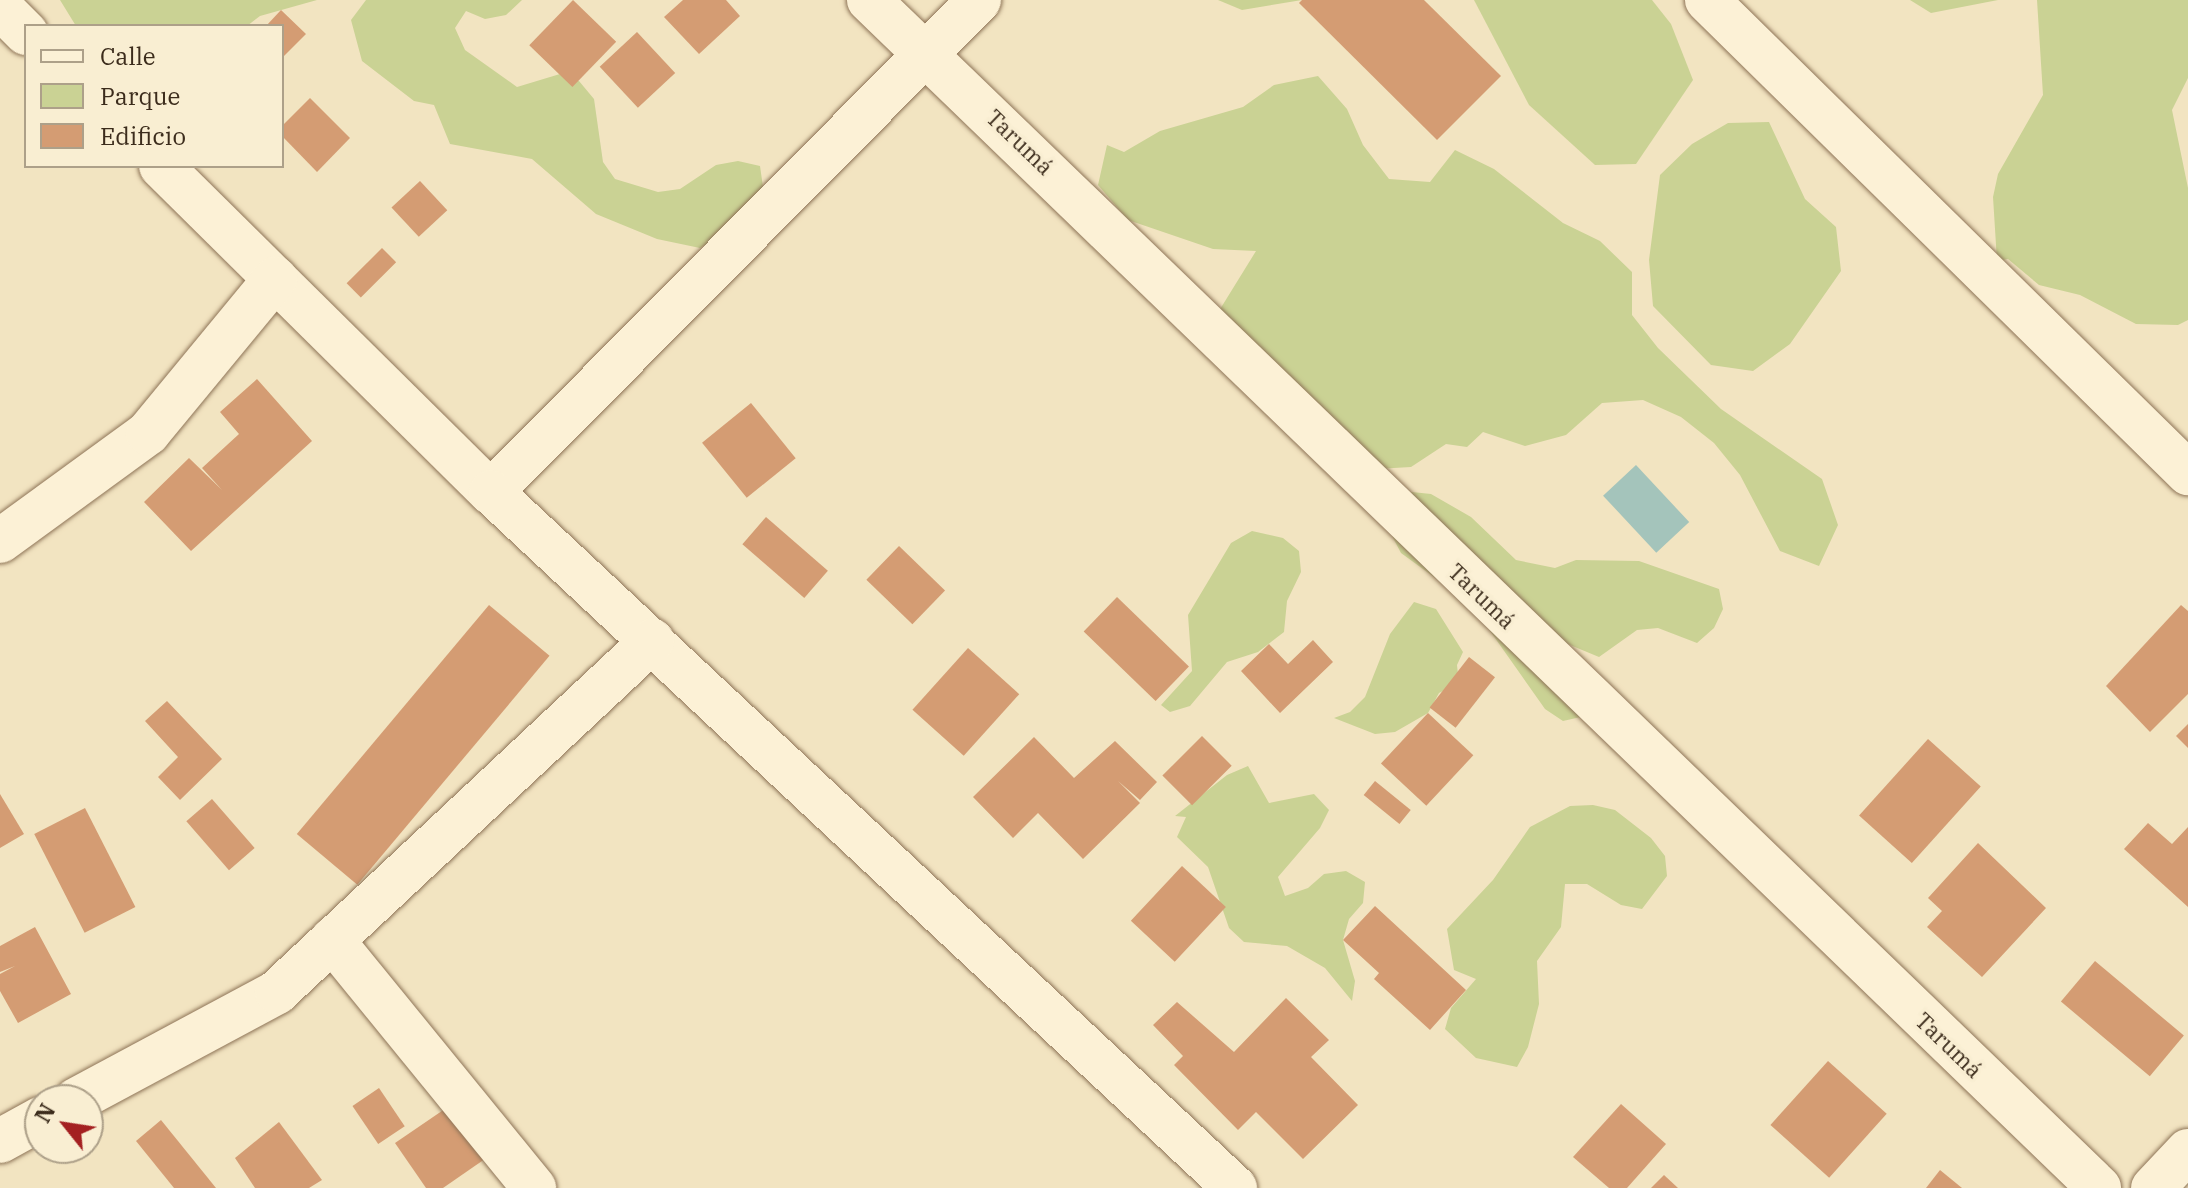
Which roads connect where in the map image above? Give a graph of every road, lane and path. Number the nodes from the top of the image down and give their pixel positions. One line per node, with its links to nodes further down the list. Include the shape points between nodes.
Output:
1 (869, 0): 6 (street, Tarumá)
2 (979, 0): 6 (street)
3 (1707, 0): 9 (street)
4 (0, 7): 5 (street)
5 (24, 31)
6 (928, 52): 10 (street); 20 (street, Tarumá, via 1626,736)
7 (163, 168): 8 (street)
8 (275, 279): 10 (street); 11 (street, via 148,433)
9 (2188, 473)
10 (491, 492): 12 (street)
11 (0, 541)
12 (652, 641): 13 (street); 19 (street)
13 (332, 940): 14 (street, via 277,992); 18 (street)
14 (104, 1085)
15 (24, 1128): 16 (street)
16 (0, 1141)
17 (2188, 1151): 21 (street)
18 (534, 1188)
19 (1235, 1188)
20 (2099, 1188)
21 (2153, 1188)

